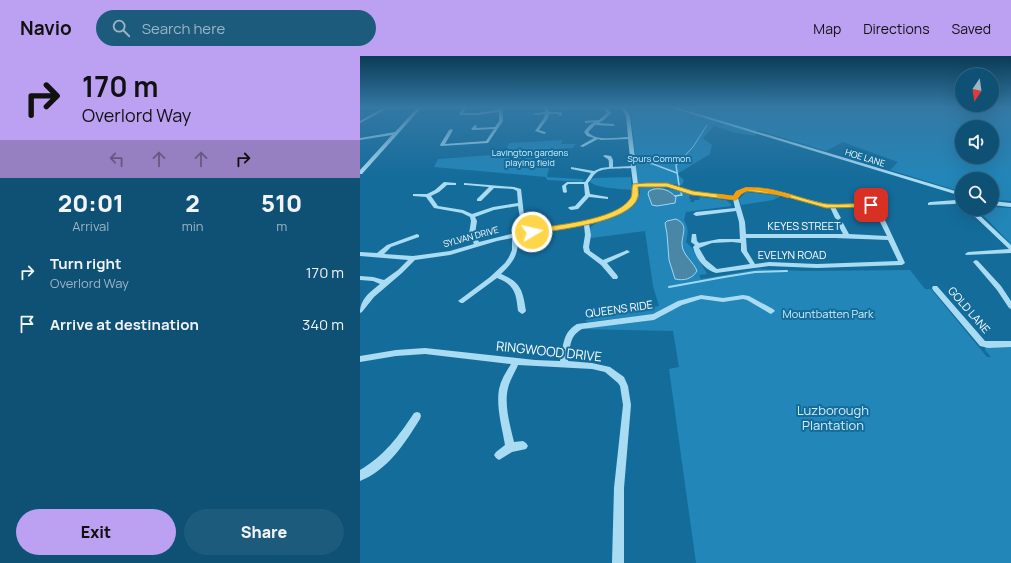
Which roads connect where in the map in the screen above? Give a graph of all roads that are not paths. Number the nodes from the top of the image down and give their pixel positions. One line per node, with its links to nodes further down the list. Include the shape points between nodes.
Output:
1 (451, 130): 3 (street, via 442,145 485,143)
2 (399, 131): 7 (street)
3 (494, 131)
4 (587, 131): 13 (street, via 588,135)
5 (629, 131): 11 (street, SYLVAN DRIVE)
6 (749, 131): 29 (street, HOE LANE)
7 (397, 133): 12 (street); 20 (street)
8 (538, 133): 9 (street); 10 (street)
9 (544, 133)
10 (533, 135)
11 (630, 138): 13 (street); 16 (street, SYLVAN DRIVE)
12 (360, 139)
13 (596, 139): 14 (street)
14 (582, 146)
15 (617, 155): 18 (street, via 607,156 611,160)
16 (633, 167): 18 (street); 27 (street, SYLVAN DRIVE)
17 (573, 168): 19 (street)
18 (611, 168): 19 (street)
19 (594, 172): 23 (street)
20 (360, 173)
21 (440, 182): 22 (street)
22 (446, 183): 24 (street); 32 (street)
23 (586, 183): 28 (street, via 567,183 564,186); 31 (street)
24 (454, 184)
25 (466, 184): 26 (street)
26 (493, 186): 35 (street); 37 (street, via 519,190)
27 (635, 186): 34 (street, via 667,185 692,193); 48 (street, SYLVAN DRIVE, via 635,197 631,203 619,212)
28 (565, 192)
29 (955, 193)
30 (415, 195): 32 (street)
31 (588, 195): 33 (street); 42 (street, via 576,208)
32 (428, 196): 46 (street, via 436,207)
33 (606, 198)
34 (735, 198): 41 (street, via 739,192 746,189 777,193 819,205); 43 (street, EVELYN ROAD)
35 (479, 200)
36 (955, 203): 38 (street)
37 (521, 204): 45 (street, via 522,219); 46 (street)
38 (930, 204)
39 (999, 204): 40 (street)
40 (1011, 205)
41 (832, 206): 52 (street); 54 (street, via 871,205 881,218)
42 (571, 208)
43 (738, 209): 44 (street); 53 (street, EVELYN ROAD)
44 (696, 214)
45 (534, 215)
46 (472, 216): 55 (street, via 472,234)
47 (977, 216): 57 (street)
48 (586, 223): 49 (street, SYLVAN DRIVE); 65 (street, via 588,252)
49 (515, 235): 55 (street, SYLVAN DRIVE); 67 (street, via 514,255)
50 (694, 235): 56 (street, via 694,242)
51 (417, 236): 62 (street, via 389,246)
52 (847, 236): 53 (street, KEYES STREET); 54 (street, KEYES STREET)
53 (743, 238): 56 (street, KEYES STREET); 66 (street, EVELYN ROAD, via 744,251)
54 (889, 238): 66 (street, EVELYN ROAD, via 902,262 817,266)
55 (477, 245): 63 (street, SYLVAN DRIVE, via 450,253)
56 (698, 246): 66 (street, via 697,251 712,270 721,271)
57 (1011, 248)
58 (627, 252): 65 (street)
59 (1011, 252): 61 (street)
60 (360, 254): 62 (street, SYLVAN DRIVE)
61 (968, 254)
62 (379, 255): 63 (street, SYLVAN DRIVE)
63 (413, 258): 70 (street)
64 (976, 262): 75 (street)
65 (602, 263): 68 (street)
66 (752, 265)
67 (496, 275): 72 (street); 73 (street, via 514,282 518,287)
68 (615, 277)
69 (360, 278): 70 (street)
70 (386, 283): 76 (street)
71 (935, 288): 79 (street, GOLD LANE, via 983,344)
72 (461, 300)
73 (520, 301): 74 (street); 77 (street)
74 (512, 303)
75 (1011, 306)
76 (360, 310)
77 (522, 311)
78 (771, 311): 82 (street, QUEENS RIDE, via 749,298 723,300 702,297 680,303 654,317 580,326 572,330 568,336)
79 (1011, 344)
80 (360, 359): 81 (street, RINGWOOD DRIVE, via 396,352 425,352)
81 (516, 361): 82 (street, RINGWOOD DRIVE); 85 (street, via 503,391)
82 (563, 364): 88 (street, RINGWOOD DRIVE, via 607,369 618,377 624,386 627,405 620,481)
83 (417, 416): 87 (street, via 394,451)
84 (522, 446): 85 (street)
85 (510, 447): 86 (street)
86 (499, 456)
87 (360, 476)
88 (618, 563)

